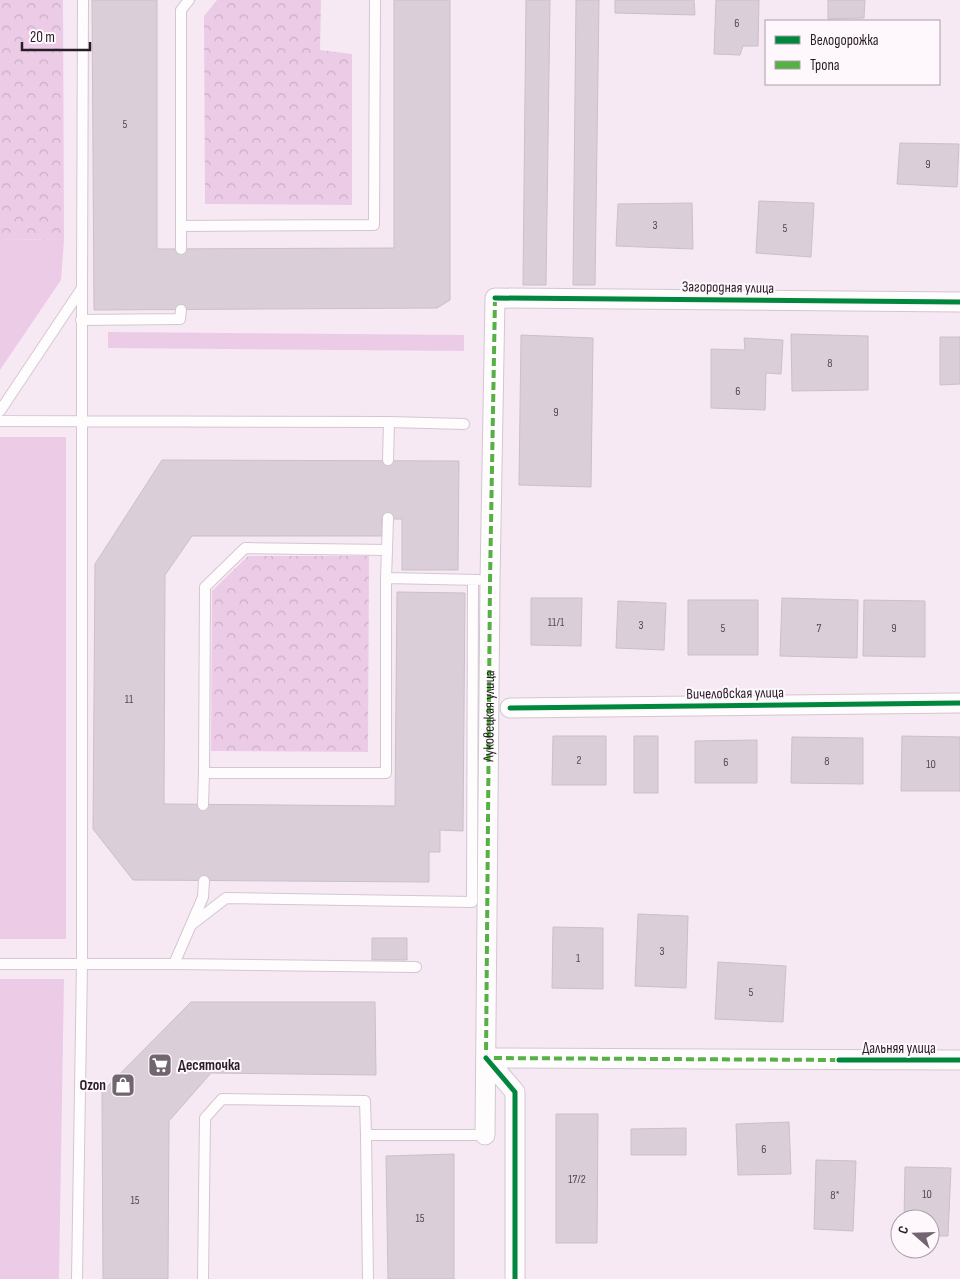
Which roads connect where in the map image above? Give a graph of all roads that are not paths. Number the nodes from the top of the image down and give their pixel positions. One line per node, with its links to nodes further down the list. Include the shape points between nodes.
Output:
1 (83, 0): 6 (lane)
2 (189, 0): 4 (lane, via 181,10)
3 (374, 0): 4 (lane, via 374,225)
4 (181, 226): 5 (lane)
5 (181, 249)
6 (82, 288): 10 (lane); 11 (lane)
7 (495, 298): 8 (street, Загородная улица); 20 (street, Луковецкая улица)
8 (960, 302)
9 (181, 310): 10 (lane, via 180,320)
10 (82, 320): 13 (lane)
11 (0, 411)
12 (0, 421): 13 (lane)
13 (81, 422): 14 (lane); 28 (lane)
14 (389, 422): 15 (lane); 16 (lane)
15 (464, 424)
16 (388, 460)
17 (388, 518): 18 (lane)
18 (387, 550): 19 (lane); 23 (lane, via 244,548 205,587)
19 (386, 578): 20 (lane); 23 (lane, via 386,773)
20 (482, 580): 26 (lane, via 472,902 226,898); 31 (street, Луковецкая улица)
21 (960, 703): 22 (street, Вичеловская улица)
22 (510, 708)
23 (204, 773): 24 (lane)
24 (203, 805)
25 (204, 881): 26 (lane, via 203,897)
26 (191, 925): 29 (lane)
27 (0, 964): 28 (lane)
28 (82, 964): 29 (lane); 35 (lane)
29 (174, 964): 30 (lane)
30 (416, 967)
31 (486, 1058): 32 (street, Дальняя улица); 34 (street, Луковецкая улица); 38 (street, via 515,1092)
32 (960, 1060)
33 (366, 1135): 34 (lane); 36 (lane, via 365,1101 222,1099 205,1118); 37 (lane)
34 (485, 1135)
35 (77, 1279)
36 (204, 1279)
37 (368, 1279)
38 (515, 1279)

